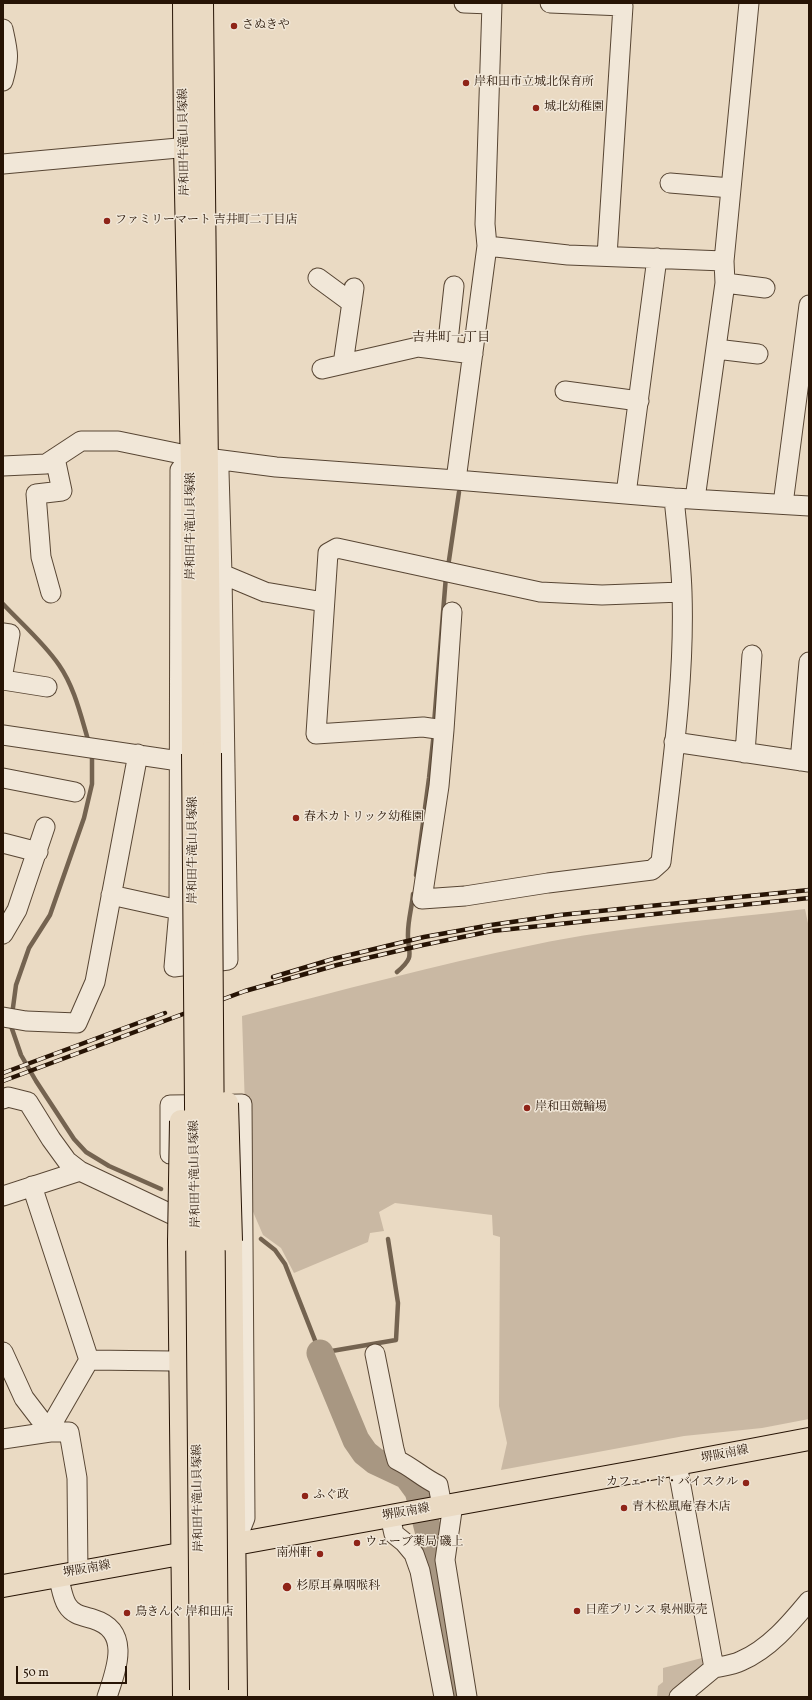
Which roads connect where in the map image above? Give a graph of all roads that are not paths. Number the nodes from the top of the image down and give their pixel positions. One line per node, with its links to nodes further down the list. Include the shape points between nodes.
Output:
1 (184, 3): 9 (main road, 岸和田牛滝山貝塚線)
2 (202, 3): 9 (main road, 岸和田牛滝山貝塚線)
3 (464, 3): 6 (street)
4 (550, 3): 14 (street, via 623,6)
5 (749, 3): 12 (street)
6 (491, 4): 13 (street, via 485,217)
7 (3, 29): 8 (street, via 9,63)
8 (3, 81)
9 (194, 146): 10 (street); 32 (main road, 岸和田牛滝山貝塚線)
10 (3, 164)
11 (670, 183): 12 (street)
12 (731, 188): 16 (street)
13 (487, 246): 14 (street, via 568,255); 25 (street)
14 (606, 256): 15 (street)
15 (657, 258): 16 (street); 31 (street)
16 (724, 261): 18 (street)
17 (318, 278): 27 (street, via 353,295)
18 (725, 283): 20 (street); 23 (street)
19 (454, 286): 24 (street)
20 (765, 288)
21 (809, 305): 22 (street)
22 (807, 341): 29 (street)
23 (716, 349): 26 (street); 38 (street)
24 (447, 350): 25 (street); 27 (street, via 418,347)
25 (473, 354): 35 (street)
26 (758, 354)
27 (343, 364): 28 (street)
28 (322, 369)
29 (805, 375): 39 (street)
30 (565, 391): 31 (street)
31 (639, 401): 36 (street)
32 (199, 457): 33 (street, via 118,441 81,441); 35 (street, via 276,467); 41 (street, via 219,471); 58 (main road, 岸和田牛滝山貝塚線)
33 (55, 458): 34 (street, via 46,464); 43 (street, via 62,491 36,494 41,557)
34 (3, 466)
35 (456, 480): 36 (street)
36 (626, 494): 37 (street)
37 (674, 498): 38 (street); 42 (street)
38 (695, 498): 39 (street)
39 (783, 504): 40 (street)
40 (809, 506)
41 (222, 574): 44 (street, via 265,592); 65 (street)
42 (682, 592): 44 (street, via 602,595 540,592 336,548 328,553); 55 (street, via 681,665)
43 (51, 593)
44 (324, 602): 53 (street, via 316,734 423,727)
45 (452, 612): 53 (street)
46 (3, 633): 49 (street, via 10,634)
47 (752, 654): 56 (street)
48 (809, 662): 52 (street)
49 (3, 673)
50 (3, 680): 51 (street)
51 (47, 687)
52 (808, 706): 59 (street)
53 (444, 730): 55 (street, via 439,786 422,899 465,896 652,870 661,862)
54 (3, 735): 57 (street)
55 (674, 742): 56 (street)
56 (745, 752): 59 (street)
57 (138, 754): 58 (street); 67 (street)
58 (194, 756): 66 (street); 71 (main road, 岸和田牛滝山貝塚線, bridge)
59 (804, 762)
60 (3, 778): 61 (street)
61 (75, 792)
62 (45, 827): 64 (street)
63 (3, 843): 64 (street)
64 (38, 852): 68 (street)
65 (227, 890): 66 (street); 69 (street, via 228,960 174,967)
66 (179, 892): 69 (street)
67 (111, 896): 69 (street); 72 (street, via 95,982 77,1023)
68 (10, 908): 70 (street)
69 (179, 910)
70 (3, 934)
71 (203, 991): 88 (main road, bridge, via 227,1084); 89 (main road, bridge, via 182,1068 179,1242); 94 (main road, 岸和田牛滝山貝塚線, bridge)
72 (3, 1017)
73 (3, 1099): 74 (street, via 8,1097 28,1102 63,1155)
74 (80, 1171): 75 (street); 77 (street)
75 (32, 1186): 76 (street); 79 (street)
76 (3, 1196)
77 (171, 1214): 80 (street); 88 (street, via 170,1105 242,1104 245,1518)
78 (3, 1352): 82 (street, via 24,1398)
79 (89, 1360): 80 (street); 82 (street, via 52,1424)
80 (172, 1361): 89 (street, via 172,1531)
81 (372, 1364): 86 (street, via 382,1424 398,1460 424,1478 438,1484)
82 (50, 1432): 83 (street); 90 (street, via 68,1432 77,1478)
83 (3, 1439)
84 (809, 1439): 85 (main road, 堺阪南線)
85 (677, 1464): 86 (main road, 堺阪南線); 93 (street)
86 (444, 1506): 87 (main road, 堺阪南線); 97 (street, via 445,1560)
87 (393, 1515): 88 (main road, 堺阪南線); 96 (street, via 394,1534 414,1554 420,1571)
88 (235, 1544): 89 (main road, 堺阪南線); 94 (main road)
89 (182, 1553): 90 (main road, 堺阪南線); 94 (main road)
90 (68, 1574): 91 (main road, 堺阪南線); 95 (street, via 67,1605 75,1613 101,1621 110,1628 118,1641 119,1656)
91 (3, 1586)
92 (809, 1602): 93 (street, via 778,1637 760,1650 741,1662)
93 (714, 1668): 98 (street)
94 (209, 1695)
95 (107, 1697)
96 (444, 1697)
97 (467, 1697)
98 (679, 1697)

